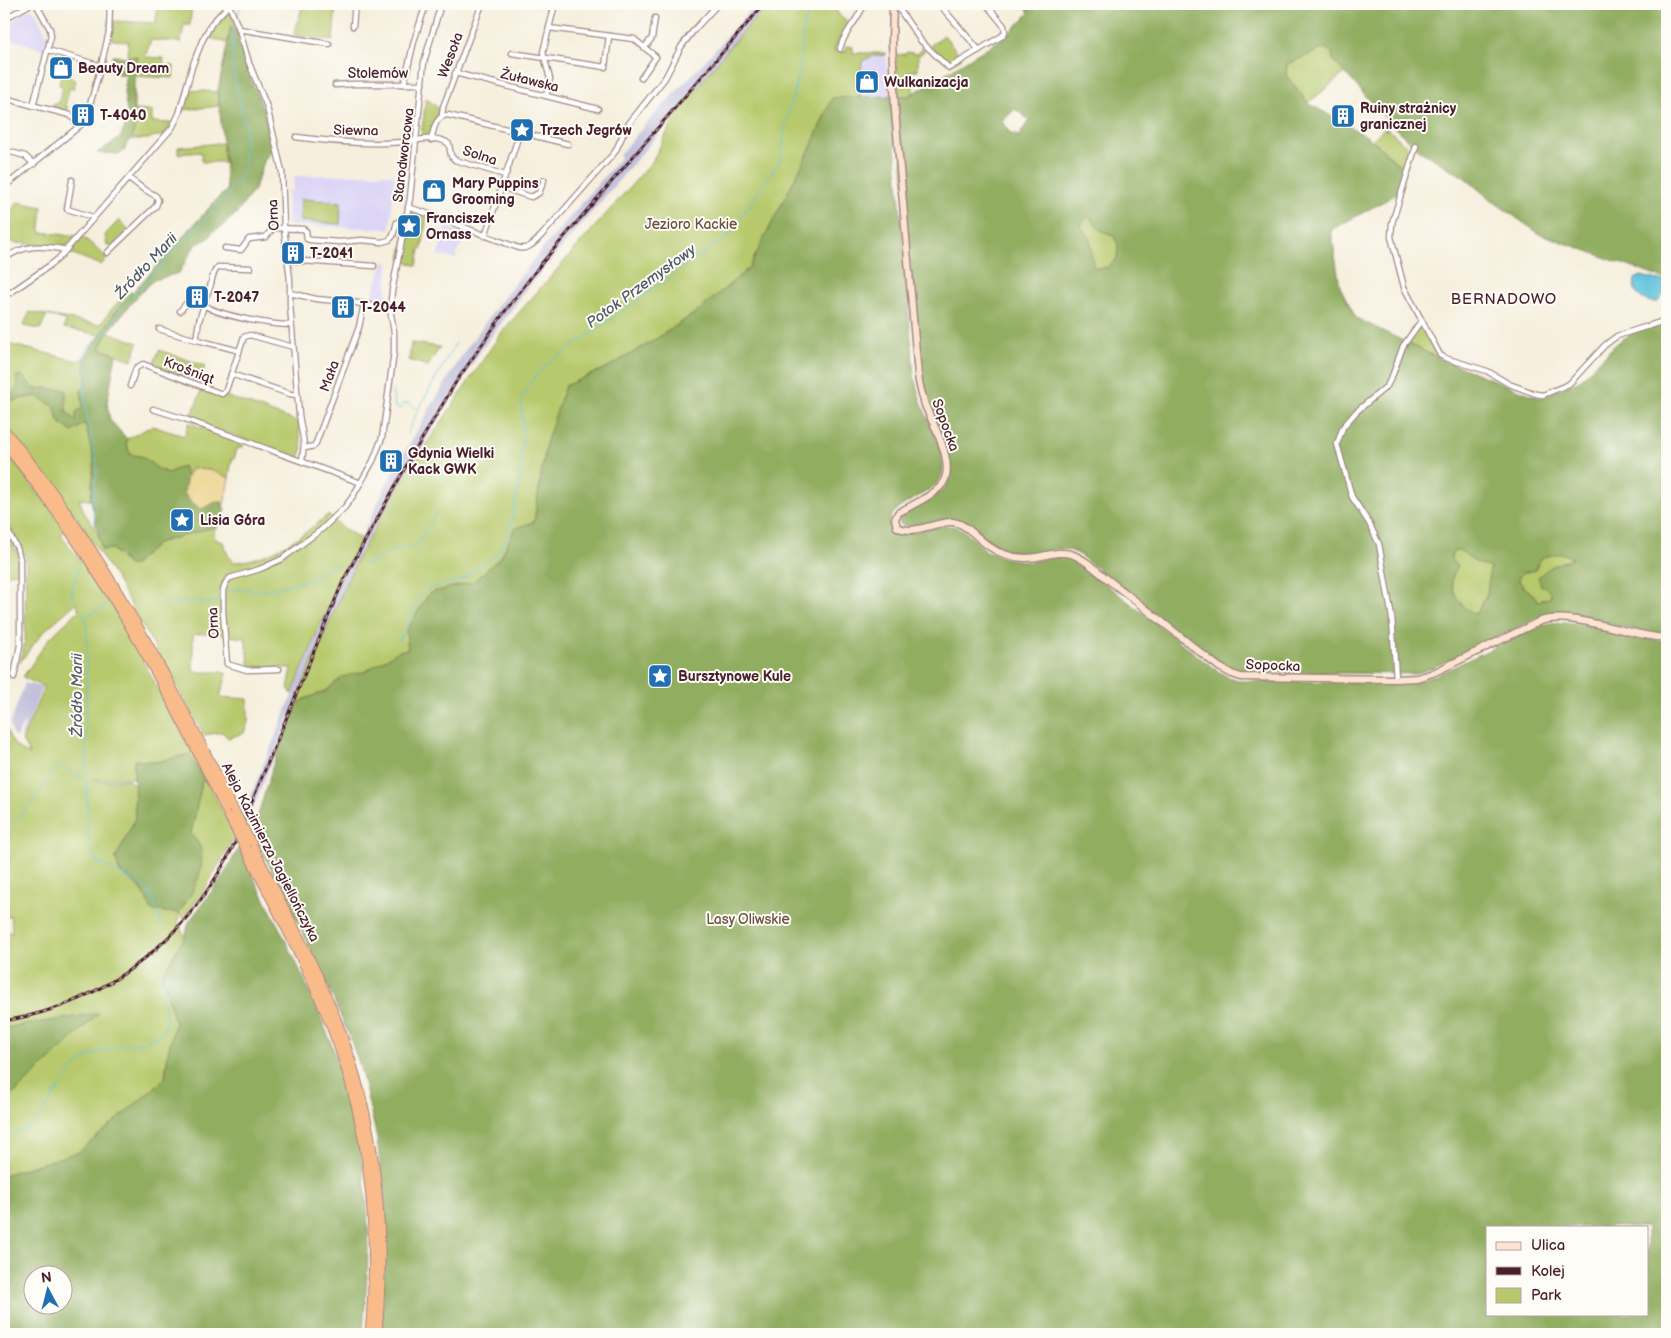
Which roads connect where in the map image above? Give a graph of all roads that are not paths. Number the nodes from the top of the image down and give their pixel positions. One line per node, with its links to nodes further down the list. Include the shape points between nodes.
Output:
1 (31, 4): 17 (street)
2 (36, 4): 25 (street, via 51,32)
3 (110, 4): 29 (street, via 109,36)
4 (229, 4): 20 (street, Orna); 50 (street, via 212,22 199,47 176,122)
5 (354, 4): 18 (street)
6 (426, 4): 32 (street)
7 (441, 4): 33 (street, Starodworcowa, via 426,56)
8 (482, 4): 30 (street, Wesoła)
9 (530, 4): 14 (street)
10 (718, 4): 59 (street, via 681,47 665,78 627,126 615,152 541,236 523,249)
11 (864, 4): 24 (street, via 844,36)
12 (940, 4): 26 (street)
13 (986, 4): 26 (street, via 1006,30)
14 (555, 5): 19 (street)
15 (893, 5): 26 (street, Sopocka, via 921,41 949,68); 94 (main road, Sopocka, via 895,111 917,368 923,399 941,442 947,467 940,487 898,514 894,519 897,527 907,529 953,522 964,526 984,544 1002,554 1021,558 1058,552 1074,556 1219,667 1236,676)
16 (655, 18): 23 (street, via 652,38)
17 (4, 19)
18 (353, 26)
19 (549, 28): 21 (street); 28 (street)
20 (240, 29): 22 (street); 58 (street, Orna, via 249,63 267,107 282,172)
21 (608, 36): 23 (street, via 634,39); 28 (street, via 606,66)
22 (329, 44)
23 (646, 47): 31 (street, via 656,58)
24 (840, 49)
25 (48, 50): 29 (street); 37 (street)
26 (979, 50)
27 (512, 53): 28 (street)
28 (543, 57): 35 (street, via 550,79)
29 (101, 66): 40 (street, via 87,115)
30 (455, 73): 35 (street, Żuławska); 39 (street, Wesoła)
31 (641, 78)
32 (404, 84): 33 (street, Stolemów); 34 (street, Stolemów)
33 (422, 84): 43 (street, Starodworcowa)
34 (335, 86)
35 (546, 96): 38 (street, Żuławska)
36 (4, 98): 37 (street)
37 (33, 106): 40 (street, via 70,115)
38 (598, 109)
39 (442, 116): 41 (street); 44 (street, Wesoła, via 436,122)
40 (80, 126): 48 (street)
41 (520, 132): 45 (street); 49 (street, Solna)
42 (296, 137): 43 (street, Siewna, via 357,142)
43 (417, 140): 44 (street, Siewna); 55 (street, Starodworcowa)
44 (431, 140): 49 (street, Solna, via 448,142 455,160)
45 (568, 144)
46 (1416, 146): 75 (street, via 1392,223 1391,237 1404,287)
47 (4, 150): 48 (street, via 25,156)
48 (34, 164): 53 (street)
49 (504, 175): 54 (street, Solna)
50 (129, 178): 56 (street); 62 (street, via 153,193 158,203)
51 (72, 180): 56 (street, via 67,209)
52 (544, 180): 54 (street, Solna, via 539,193 531,197)
53 (4, 187)
54 (501, 187): 59 (street, Solna)
55 (408, 207): 57 (street, Starodworcowa); 59 (street)
56 (93, 217): 61 (street)
57 (405, 222): 58 (street, via 397,222 392,238 382,242 311,240 306,237 304,229); 72 (street, Starodworcowa)
58 (284, 228): 60 (street, via 271,229 266,238 249,238 241,250); 64 (street, Orna)
59 (485, 236)
60 (225, 248)
61 (66, 250): 63 (street, via 27,247); 69 (street)
62 (107, 253)
63 (4, 259)
64 (288, 260): 65 (street); 67 (street, Orna)
65 (374, 266)
66 (250, 268): 68 (street, via 218,267)
67 (290, 293): 70 (street); 76 (street, Orna)
68 (205, 297): 71 (street); 73 (street, via 195,293)
69 (4, 298)
70 (364, 304): 72 (street); 87 (street, Mała, via 359,327 316,443)
71 (204, 305): 76 (street, via 219,312); 78 (street)
72 (390, 309): 89 (street, Starodworcowa, via 394,352 385,419 378,449)
73 (180, 311)
74 (1667, 320): 75 (street, via 1617,336 1569,384 1540,395 1509,384 1487,371 1445,358)
75 (1421, 321): 94 (street, via 1403,346 1387,386 1356,412 1343,427 1336,444 1352,498 1379,544 1392,618)
76 (292, 325): 79 (street, Orna)
77 (158, 329): 78 (street)
78 (196, 340): 80 (street)
79 (293, 347): 80 (street, via 247,336 242,339); 83 (street, Orna)
80 (238, 351): 81 (street)
81 (231, 374): 82 (street, Krośniąt, via 224,392 219,394 140,365); 83 (street, Krośniąt)
82 (130, 386)
83 (297, 395): 87 (street, Orna)
84 (152, 409): 88 (street)
85 (4, 430): 95 (highway, Aleja Kazimierza Jagiellończyka, via 64,509 118,591 153,653)
86 (4, 443): 95 (highway, Aleja Kazimierza Jagiellończyka, via 65,523 118,604)
87 (304, 448): 88 (street, Orna)
88 (302, 461): 89 (street)
89 (360, 483): 92 (street, Orna, via 345,507 282,559 226,582 227,664 247,670)
90 (4, 524): 93 (street, via 20,559 20,645)
91 (1667, 638): 94 (main road, Sopocka, via 1554,618 1538,622 1426,675)
92 (279, 669)
93 (14, 677)
94 (1396, 679)
95 (232, 814): 96 (highway, Aleja Kazimierza Jagiellończyka, bridge)
96 (248, 845): 97 (highway, Aleja Kazimierza Jagiellończyka, via 324,1009 342,1055 357,1109 373,1208 374,1273); 98 (highway, Aleja Kazimierza Jagiellończyka, via 330,1005 364,1108 379,1206 381,1273)
97 (370, 1334)
98 (377, 1334)

